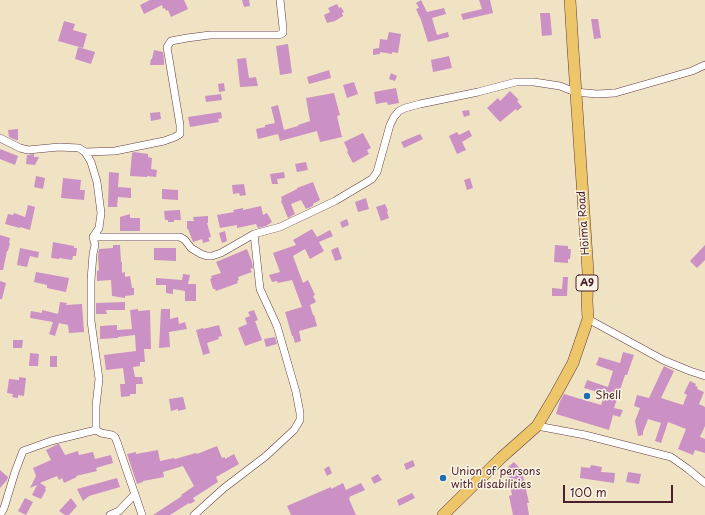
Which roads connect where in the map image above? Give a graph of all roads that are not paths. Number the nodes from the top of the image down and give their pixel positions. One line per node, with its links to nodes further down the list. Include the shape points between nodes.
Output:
1 (280, 0): 6 (street, via 283,33 279,35 210,36 171,41 167,47 180,134 115,151)
2 (570, 0): 4 (main road, Hoima Road / A9)
3 (705, 65): 4 (street, via 615,93)
4 (575, 92): 7 (street, via 560,86 516,82 405,108 399,111 390,125 377,172 372,179 280,227); 9 (main road, Hoima Road / A9, via 588,272)
5 (0, 138): 6 (street, via 28,150 58,147 79,148)
6 (85, 152): 8 (street, via 97,182 101,213 99,228)
7 (254, 234): 8 (street, via 212,256 201,254 180,237); 18 (street, via 260,289 278,326 296,392 300,420 294,430 266,456)
8 (93, 237): 12 (street, via 95,245 91,280 91,321 99,379)
9 (588, 319): 10 (street, via 663,360); 11 (main road, Hoima Road / A9, via 573,362)
10 (705, 376)
11 (537, 426): 13 (street, via 585,435 671,457); 19 (main road, Hoima Road / A9)
12 (96, 430): 14 (street, via 112,435 117,442); 15 (street, via 23,451)
13 (705, 484)
14 (135, 494): 16 (street, via 119,511); 17 (street)
15 (0, 515)
16 (110, 515)
17 (142, 515)
18 (194, 515)
19 (443, 515)

